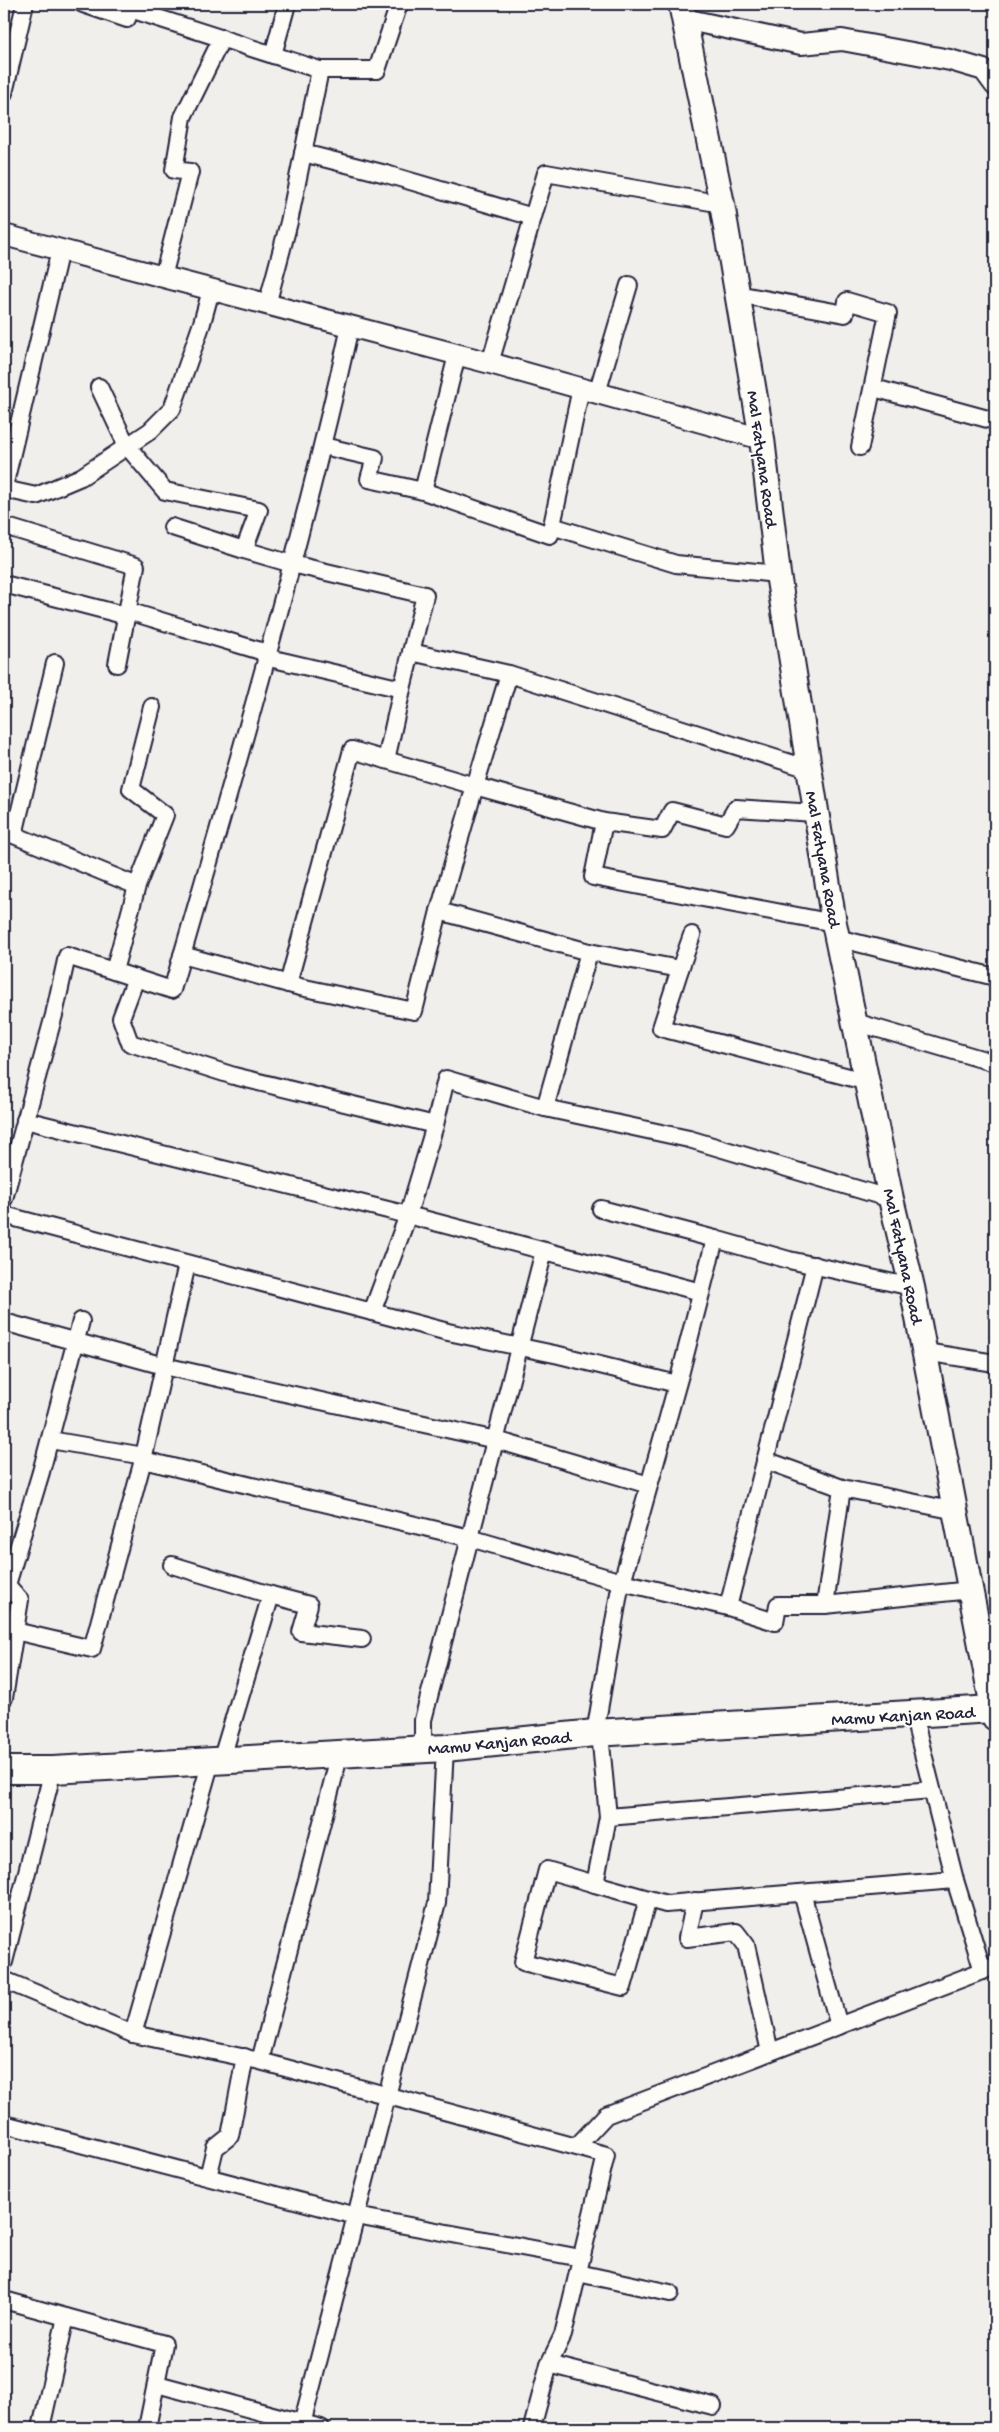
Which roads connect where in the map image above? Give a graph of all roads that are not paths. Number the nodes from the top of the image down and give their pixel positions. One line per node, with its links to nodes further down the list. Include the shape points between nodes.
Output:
1 (26, 4): 11 (street)
2 (83, 4): 5 (street, via 128,19)
3 (287, 4): 8 (street)
4 (399, 4): 9 (street, via 377,70)
5 (131, 6): 7 (street)
6 (683, 11): 10 (street, via 801,44 842,40 950,60 984,70); 13 (main road, Mal Fatyana Road)
7 (222, 38): 8 (street); 17 (street, via 183,117 174,170 190,172)
8 (273, 55): 9 (street)
9 (320, 70): 12 (street)
10 (995, 85)
11 (4, 93)
12 (303, 153): 14 (street); 21 (street)
13 (722, 204): 14 (street, via 546,173); 20 (main road, Mal Fatyana Road)
14 (533, 217): 24 (street)
15 (4, 235): 16 (street)
16 (60, 250): 17 (street); 33 (street)
17 (163, 278): 19 (street)
18 (629, 285): 27 (street)
19 (211, 290): 21 (street); 30 (street, via 172,409 150,431)
20 (737, 294): 26 (street, via 845,314 847,301 888,313); 29 (main road, Mal Fatyana Road)
21 (267, 305): 22 (street)
22 (350, 327): 23 (street); 31 (street)
23 (458, 355): 24 (street); 34 (street)
24 (490, 363): 27 (street)
25 (99, 387): 30 (street)
26 (874, 388): 28 (street); 32 (street)
27 (589, 391): 29 (street); 36 (street)
28 (995, 421)
29 (762, 439): 40 (main road, Mal Fatyana Road)
30 (127, 446): 33 (street, via 81,478 36,496); 38 (street, via 165,491 259,510)
31 (323, 446): 34 (street, via 375,458 369,479); 39 (street)
32 (860, 447)
33 (4, 488)
34 (423, 491): 36 (street, via 550,535)
35 (4, 526): 42 (street, via 136,566)
36 (552, 526): 40 (street, via 676,564)
37 (172, 527): 38 (street)
38 (244, 550): 39 (street)
39 (292, 564): 43 (street, via 425,595); 44 (street)
40 (778, 574): 51 (main road, Mal Fatyana Road)
41 (4, 584): 42 (street)
42 (127, 614): 44 (street); 46 (street)
43 (411, 652): 47 (street); 48 (street)
44 (266, 655): 48 (street); 60 (street)
45 (55, 663): 55 (street, via 14,835)
46 (116, 664)
47 (509, 674): 51 (street); 52 (street)
48 (402, 689): 50 (street)
49 (152, 707): 55 (street, via 130,789 165,815)
50 (386, 760): 52 (street); 65 (street, via 352,750)
51 (809, 769): 53 (main road, Mal Fatyana Road)
52 (475, 786): 54 (street); 56 (street)
53 (815, 813): 54 (street, via 736,808 726,825 672,811 662,830); 57 (main road, Mal Fatyana Road)
54 (604, 822): 57 (street, via 593,878)
55 (137, 886): 62 (street)
56 (439, 911): 59 (street); 65 (street, via 414,1011)
57 (836, 930): 63 (street); 66 (main road, Mal Fatyana Road)
58 (692, 935): 61 (street)
59 (588, 952): 61 (street); 69 (street)
60 (182, 955): 64 (street, via 172,990); 65 (street)
61 (680, 969): 68 (street, via 662,1028)
62 (114, 971): 64 (street); 70 (street, via 67,956)
63 (995, 977)
64 (136, 978): 71 (street, via 121,1018 130,1043 234,1076)
65 (288, 984)
66 (855, 1022): 67 (street); 68 (main road, Mal Fatyana Road)
67 (995, 1063)
68 (868, 1082): 73 (main road, Mal Fatyana Road)
69 (545, 1108): 71 (street, via 446,1079); 73 (street, via 689,1139)
70 (25, 1120): 72 (street); 76 (street)
71 (435, 1125): 76 (street)
72 (4, 1199)
73 (891, 1199): 81 (main road, Mal Fatyana Road)
74 (601, 1209): 77 (street)
75 (4, 1215): 79 (street)
76 (408, 1215): 78 (street); 83 (street)
77 (715, 1239): 80 (street); 82 (street)
78 (544, 1251): 82 (street); 87 (street)
79 (187, 1264): 83 (street); 90 (street)
80 (815, 1265): 81 (street); 95 (street)
81 (912, 1287): 88 (main road, Mal Fatyana Road)
82 (701, 1292): 91 (street)
83 (372, 1312): 87 (street)
84 (81, 1321): 86 (street)
85 (4, 1322): 86 (street)
86 (76, 1341): 90 (street); 92 (street)
87 (521, 1347): 91 (street); 93 (street)
88 (925, 1352): 89 (street); 98 (main road, Mal Fatyana Road)
89 (995, 1363)
90 (164, 1366): 93 (street); 94 (street)
91 (677, 1384): 96 (street)
92 (50, 1440): 94 (street); 106 (street, via 7,1585 20,1600)
93 (496, 1440): 96 (street); 99 (street)
94 (144, 1458): 99 (street); 106 (street, via 92,1649)
95 (765, 1460): 97 (street); 105 (street)
96 (649, 1485): 101 (street)
97 (842, 1488): 98 (street); 104 (street)
98 (956, 1511): 102 (main road, Mal Fatyana Road)
99 (470, 1538): 101 (street); 112 (street, via 423,1720)
100 (172, 1565): 103 (street)
101 (622, 1582): 105 (street); 111 (street)
102 (971, 1590): 104 (street); 110 (main road, Mal Fatyana Road)
103 (271, 1595): 107 (street, via 309,1605 301,1632); 114 (street)
104 (825, 1605): 105 (street, via 778,1605 775,1622)
105 (728, 1607)
106 (15, 1631): 108 (street)
107 (362, 1639)
108 (4, 1698)
109 (913, 1714): 110 (main road, Mamu Kanjan Road); 111 (main road, Mamu Kanjan Road); 117 (street)
110 (994, 1714)
111 (597, 1733): 112 (main road, Mamu Kanjan Road); 118 (street)
112 (434, 1748): 113 (main road, Mamu Kanjan Road); 131 (street, via 437,1903)
113 (340, 1754): 114 (main road, Mamu Kanjan Road); 130 (street)
114 (216, 1761): 116 (main road, Mamu Kanjan Road); 128 (street)
115 (4, 1770): 116 (main road, Mamu Kanjan Road)
116 (53, 1770): 124 (street)
117 (932, 1790): 118 (street); 119 (street)
118 (608, 1817): 120 (street)
119 (955, 1880): 121 (street); 125 (street)
120 (595, 1884): 122 (street); 122 (street, via 547,1870 523,1962 623,1987)
121 (802, 1893): 123 (street); 127 (street)
122 (648, 1899): 123 (street, via 666,1904)
123 (695, 1901): 129 (street, via 687,1938 736,1932 746,1945)
124 (4, 1962)
125 (989, 1968): 127 (street)
126 (4, 1980): 128 (street)
127 (839, 2026): 129 (street)
128 (133, 2034): 130 (street)
129 (770, 2052): 133 (street, via 606,2115)
130 (253, 2059): 131 (street); 134 (street, via 230,2136 215,2148)
131 (388, 2096): 133 (street); 135 (street)
132 (4, 2124): 134 (street)
133 (577, 2146): 136 (street, via 606,2155)
134 (208, 2177): 135 (street)
135 (356, 2216): 136 (street); 143 (street)
136 (579, 2265): 137 (street); 140 (street, via 563,2335)
137 (670, 2293)
138 (4, 2300): 139 (street)
139 (66, 2317): 141 (street, via 164,2344); 144 (street)
140 (549, 2364): 142 (street); 147 (street)
141 (157, 2384): 143 (street); 145 (street)
142 (713, 2406)
143 (301, 2426): 146 (street)
144 (41, 2428)
145 (147, 2428)
146 (322, 2428)
147 (532, 2428)

